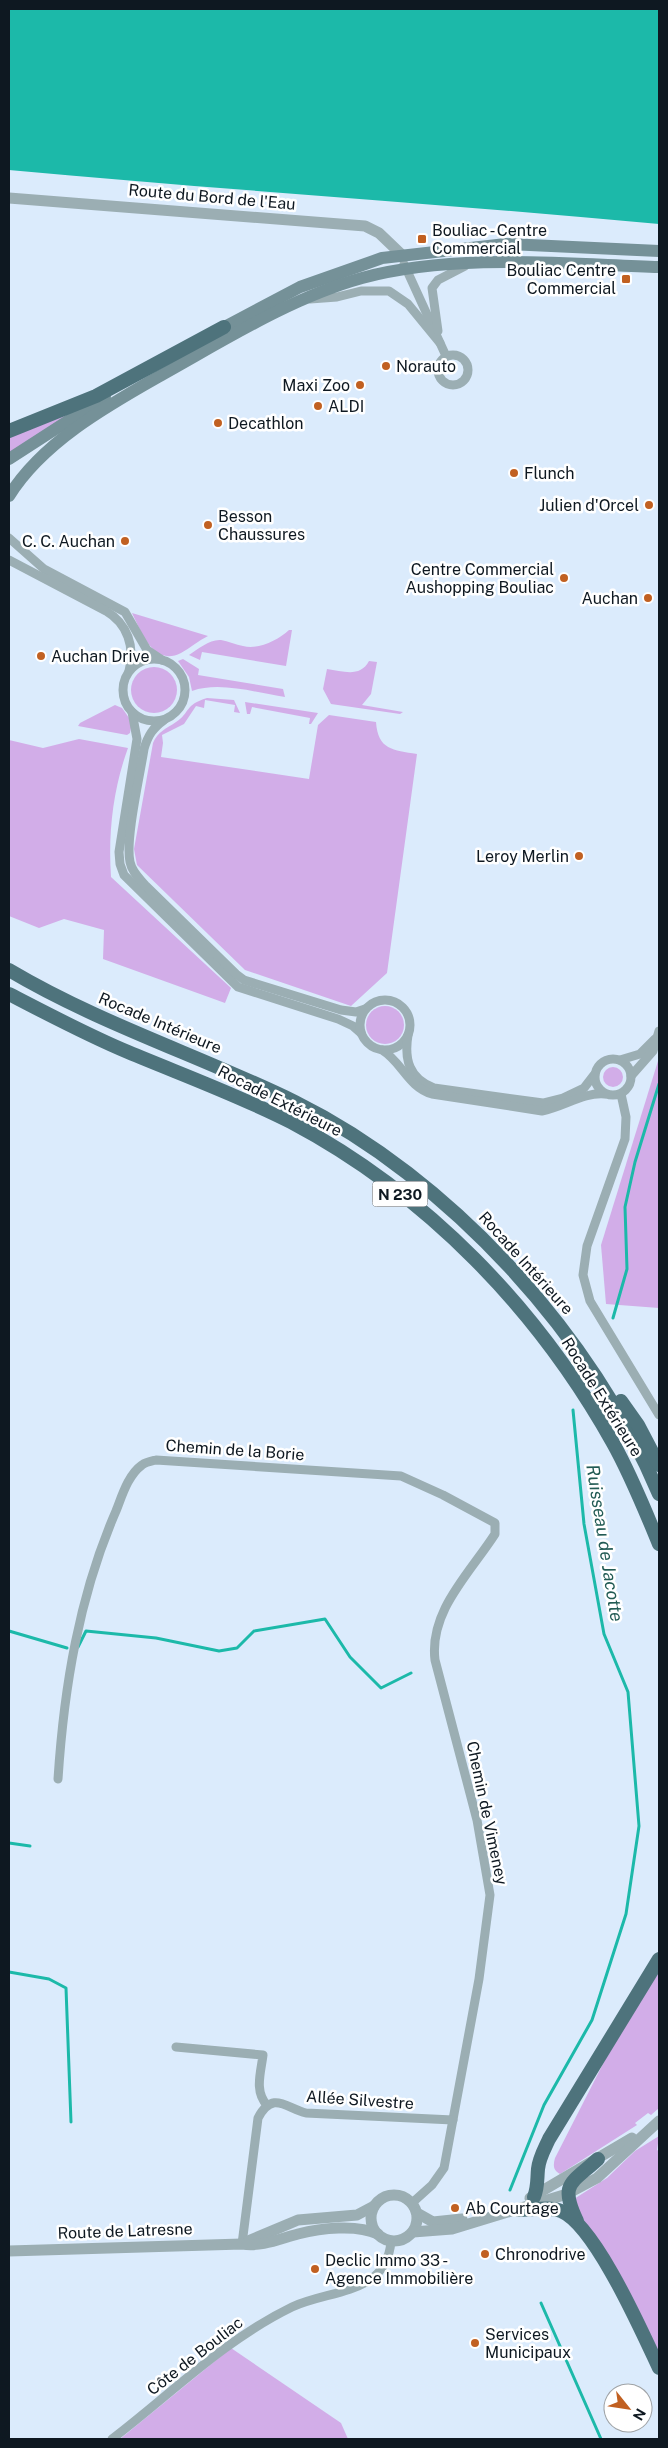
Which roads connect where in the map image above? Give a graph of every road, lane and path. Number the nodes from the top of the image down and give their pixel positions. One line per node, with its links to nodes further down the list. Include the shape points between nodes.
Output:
1 (9, 198): 3 (street, Route du Bord de l'Eau, via 364,226 379,233)
2 (659, 250): 3 (main road, via 506,244)
3 (402, 255): 6 (street); 8 (main road, via 329,275)
4 (471, 263): 5 (main road); 6 (main road); 9 (street, via 444,276 432,288)
5 (659, 267)
6 (405, 270): 7 (main road, via 360,279); 9 (street)
7 (305, 300): 9 (street, via 361,291 388,291 408,304); 13 (main road, via 232,335 108,407 45,454)
8 (224, 327): 11 (highway, via 96,396); 12 (main road, via 100,400)
9 (440, 343): 10 (street)
10 (446, 356)
11 (9, 431)
12 (9, 459)
13 (9, 496)
14 (9, 538): 16 (street, via 44,569 125,612 146,650)
15 (9, 560): 17 (street, via 119,621 131,642 132,660)
16 (162, 660): 17 (street, via 144,661); 19 (street, via 179,672 185,689 180,707)
17 (128, 674): 18 (street, via 124,694)
18 (132, 712): 19 (street, via 147,721); 23 (street, via 137,738 119,852 124,875 238,987 338,1018)
19 (164, 720): 22 (street, via 154,728 144,749 130,841 132,870 244,980 341,1010 356,1012)
20 (12, 972): 32 (highway, Rocade Intérieure / N 230, via 135,1034 219,1066 298,1103 357,1138 464,1220)
21 (9, 994): 37 (highway, Rocade Extérieure / N 230, via 128,1052 210,1084 291,1122 356,1161 448,1232 495,1279 562,1362 613,1444)
22 (365, 1009): 23 (street); 25 (street, via 379,1000 395,1002 406,1011)
23 (361, 1032): 26 (street, via 369,1044)
24 (659, 1032): 27 (street, via 640,1054); 29 (street, via 653,1051)
25 (408, 1035): 26 (street, via 397,1047); 28 (street, via 406,1058 411,1071 418,1081 434,1088 543,1103 584,1088)
26 (382, 1050): 30 (street, via 392,1056 415,1086 432,1094 542,1110 556,1108 587,1094)
27 (620, 1060): 28 (street, via 605,1060); 29 (street, via 628,1066)
28 (594, 1075): 30 (street, via 597,1086)
29 (631, 1076): 31 (street, via 629,1086)
30 (605, 1094): 31 (street)
31 (621, 1094): 33 (street, via 626,1118 625,1139 587,1246 583,1275 590,1301)
32 (566, 1333): 34 (highway, via 602,1374 633,1418); 35 (highway, Rocade Intérieure / N 230, via 597,1376 629,1430)
33 (659, 1415)
34 (659, 1465)
35 (659, 1494)
36 (494, 1524): 38 (street, Chemin de la Borie, via 401,1476 156,1460 143,1464 125,1488 91,1581 73,1648); 42 (street, Chemin de Vimeney, via 494,1534 441,1615 434,1642 434,1660 477,1820 490,1895 479,1980)
37 (659, 1544)
38 (58, 1779)
39 (659, 1960): 47 (highway, via 541,2155)
40 (176, 2047): 41 (street, via 263,2055 259,2091)
41 (267, 2105): 42 (street, Allée Silvestre, via 285,2103 306,2113); 56 (street, via 258,2118)
42 (453, 2120): 49 (street, Chemin de Vimeney, via 444,2168)
43 (659, 2121): 44 (street)
44 (647, 2130): 45 (street); 46 (street, via 597,2178)
45 (598, 2159): 46 (highway, via 571,2183); 47 (street)
46 (567, 2194): 50 (street); 51 (highway)
47 (534, 2197): 49 (street, via 507,2208 451,2222 429,2221)
48 (374, 2206): 49 (street, via 385,2196 393,2194 407,2198); 53 (street, Route de Latresne, via 357,2215 298,2220); 54 (street, via 371,2221)
49 (415, 2208): 52 (street, via 417,2225)
50 (519, 2210): 51 (highway, via 560,2210); 52 (street, via 452,2229)
51 (578, 2223): 58 (highway, via 618,2285)
52 (413, 2232): 55 (street, via 404,2240)
53 (280, 2233): 54 (street, Route de Latresne, via 358,2227); 56 (street, Route de Latresne, via 256,2245)
54 (378, 2234): 55 (street)
55 (391, 2241): 59 (street, Côte de Bouliac, via 388,2261 376,2276 357,2286 296,2305 246,2332)
56 (242, 2244): 57 (street, Route de Latresne)
57 (9, 2251)
58 (659, 2368)
59 (112, 2439)

